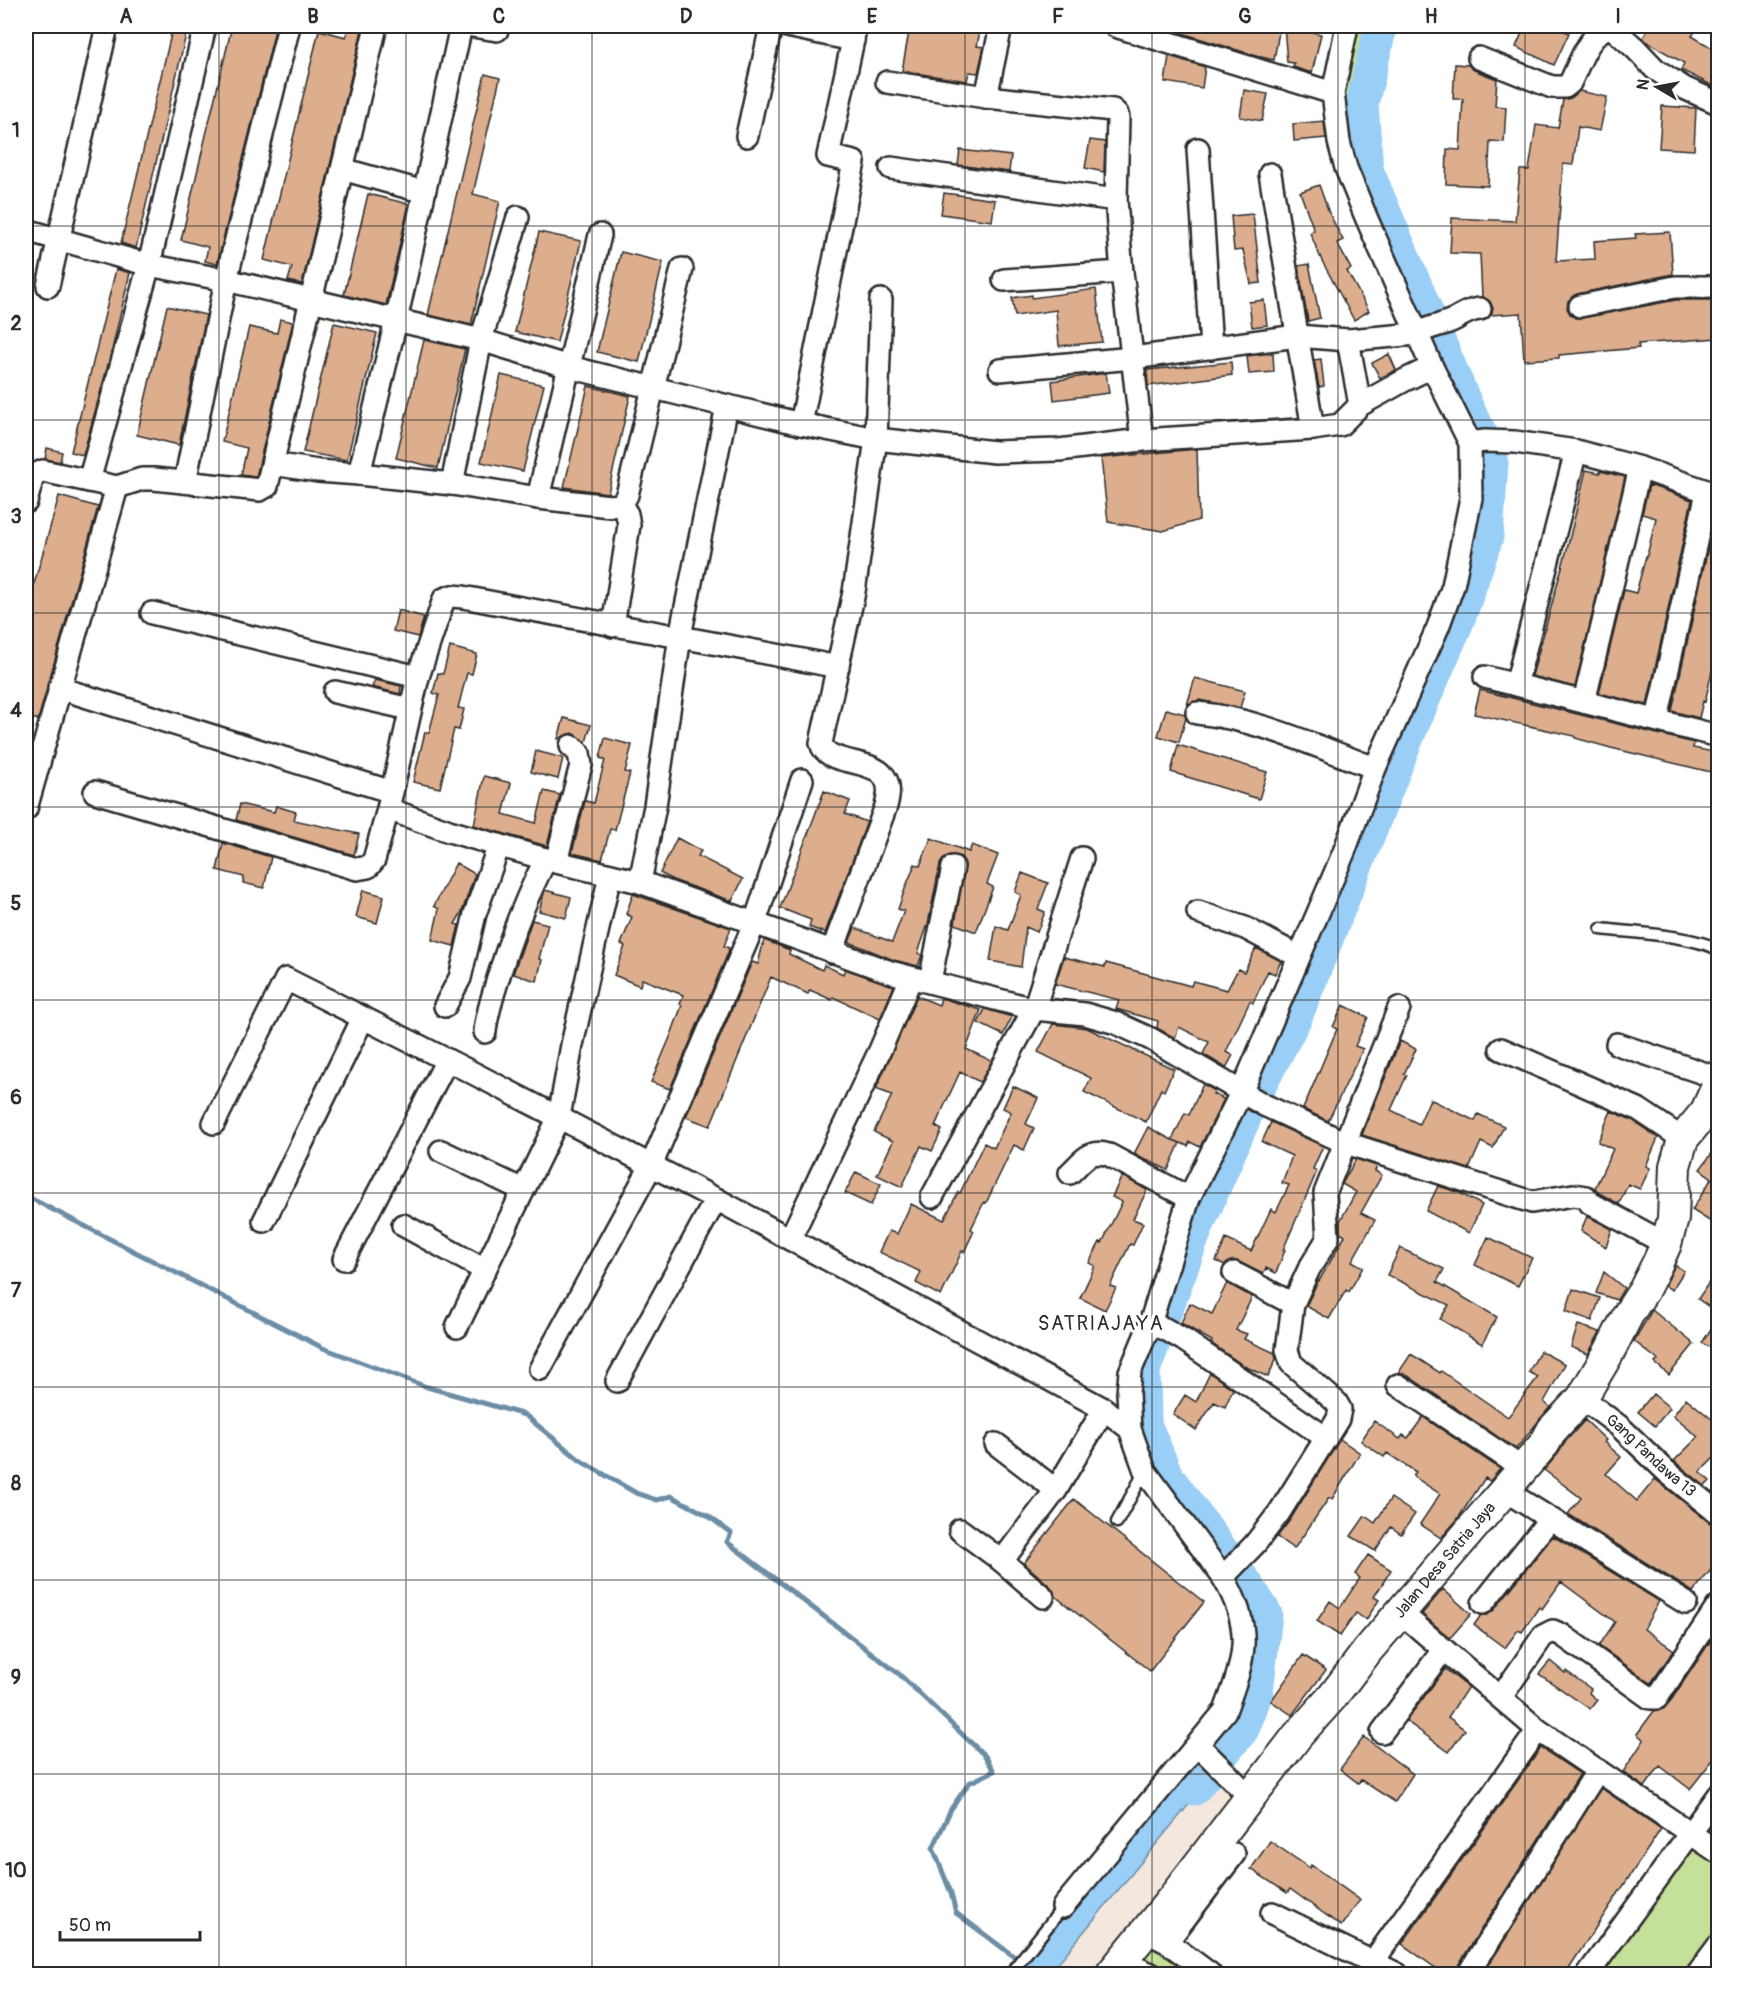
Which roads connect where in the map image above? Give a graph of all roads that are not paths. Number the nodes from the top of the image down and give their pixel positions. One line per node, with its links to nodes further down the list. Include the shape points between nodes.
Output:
1 (107, 26): 30 (street)
2 (205, 26): 31 (street)
3 (288, 26): 34 (street)
4 (376, 26): 23 (street)
5 (461, 26): 25 (street)
6 (472, 26): 13 (street)
7 (771, 26): 20 (street)
8 (787, 26): 14 (street)
9 (1001, 26): 18 (street)
10 (1115, 26): 17 (street)
11 (1347, 26): 17 (street)
12 (1611, 26): 15 (street, via 1599,30 1592,38 1565,87 1546,85); 19 (street, via 1655,69 1683,88)
13 (497, 30)
14 (854, 33): 55 (street, via 828,156 854,162)
15 (1479, 58)
16 (887, 82): 18 (street)
17 (1333, 93): 43 (street, via 1346,168)
18 (986, 97): 26 (street, via 1115,111)
19 (1719, 103)
20 (747, 136)
21 (1198, 149): 47 (street)
22 (891, 168): 26 (street)
23 (342, 169): 25 (street); 39 (street)
24 (1270, 174): 44 (street)
25 (424, 192): 42 (street)
26 (1116, 200): 33 (street)
27 (518, 218): 45 (street)
28 (26, 230): 30 (street)
29 (600, 235): 49 (street)
30 (58, 240): 31 (street); 36 (street)
31 (149, 265): 34 (street); 64 (street)
32 (682, 269): 52 (street)
33 (1122, 272): 35 (street); 48 (street)
34 (226, 280): 39 (street); 65 (street)
35 (1004, 280)
36 (48, 286)
37 (1719, 287): 40 (street, via 1675,287)
38 (882, 300): 57 (street)
39 (311, 301): 42 (street); 61 (street)
40 (1580, 306)
41 (1480, 309): 43 (street, via 1467,310 1453,320)
42 (396, 321): 45 (street); 63 (street)
43 (1422, 331): 46 (street); 50 (street)
44 (1297, 336): 46 (street); 47 (street); 56 (street)
45 (481, 340): 49 (street); 66 (street)
46 (1348, 340): 53 (street)
47 (1211, 348): 48 (street)
48 (1133, 358): 51 (street); 58 (street)
49 (569, 367): 52 (street); 69 (street)
50 (1432, 367): 53 (street); 59 (street)
51 (1000, 369)
52 (654, 388): 54 (street); 71 (street, via 627,495)
53 (1360, 405): 56 (street, via 1340,425)
54 (727, 406): 55 (street); 74 (street)
55 (801, 424): 57 (street)
56 (1313, 429): 58 (street)
57 (876, 439): 58 (street, via 995,452 1059,450); 75 (street, via 854,592)
58 (1142, 440)
59 (1477, 442): 60 (street, via 1515,442); 88 (street, via 1472,498 1453,586)
60 (1576, 451): 62 (street); 78 (street)
61 (273, 464): 63 (street); 65 (street, via 263,489)
62 (1640, 468): 68 (street); 81 (street)
63 (359, 474): 66 (street)
64 (89, 481): 67 (street); 70 (street, via 39,472 31,480)
65 (185, 482): 67 (street, via 142,478)
66 (452, 484): 69 (street)
67 (117, 487): 79 (street)
68 (1713, 493): 84 (street)
69 (538, 498): 71 (street)
70 (26, 502)
71 (621, 505): 73 (street, via 629,525)
72 (152, 613): 77 (street)
73 (613, 626): 74 (street); 77 (street, via 448,597 444,599)
74 (680, 636): 75 (street); 98 (street)
75 (838, 667): 103 (street, via 821,746 826,752 881,773 889,790)
76 (1485, 676): 78 (street)
77 (418, 677): 82 (street)
78 (1516, 685): 81 (street)
79 (59, 688): 85 (street); 91 (street)
80 (335, 692): 82 (street)
81 (1584, 702): 84 (street)
82 (410, 709): 91 (street)
83 (1197, 712): 88 (street, via 1256,725)
84 (1656, 719): 86 (street)
85 (35, 735): 92 (street)
86 (1719, 736)
87 (571, 746): 95 (street, via 579,753 581,765)
88 (1375, 768): 104 (street, via 1344,852)
89 (802, 780): 100 (street)
90 (94, 792): 91 (street, via 357,869 368,867 374,860)
91 (390, 800): 93 (street, via 449,831)
92 (26, 809)
93 (499, 845): 95 (street); 106 (street, via 475,914 460,978)
94 (1082, 858): 108 (street)
95 (551, 860): 97 (street); 110 (street, via 526,897 514,928)
96 (953, 867): 105 (street)
97 (610, 875): 98 (street); 117 (street)
98 (640, 882): 100 (street)
99 (1198, 912): 104 (street, via 1245,928)
100 (755, 922): 103 (street); 122 (street)
101 (1601, 929): 102 (lane, via 1679,939)
102 (1719, 949)
103 (832, 952): 105 (street)
104 (1298, 956): 115 (street)
105 (920, 979): 108 (street); 130 (street, via 881,1048)
106 (445, 1006)
107 (1399, 1008): 120 (street)
108 (1034, 1009): 115 (street, via 1085,1014 1116,1023 1151,1039); 125 (street)
109 (363, 1018): 113 (street); 118 (street, via 286,979); 128 (street)
110 (485, 1032)
111 (1617, 1044): 114 (street)
112 (1501, 1049): 119 (street, via 1638,1109)
113 (447, 1060): 117 (street); 132 (street)
114 (1719, 1078)
115 (1241, 1093): 120 (street); 127 (street)
116 (1714, 1107): 119 (street, Jalan Desa Satria Jaya)
117 (559, 1117): 122 (street); 124 (street)
118 (214, 1123)
119 (1683, 1139): 131 (street, Jalan Desa Satria Jaya, via 1675,1166 1673,1219)
120 (1346, 1143): 131 (street, via 1532,1202 1574,1195 1586,1197 1590,1203); 135 (street, via 1325,1193 1328,1238)
121 (441, 1151): 124 (street)
122 (651, 1166): 126 (street); 138 (street)
123 (1070, 1173): 127 (street, via 1090,1155 1100,1153)
124 (523, 1190): 133 (street)
125 (932, 1197)
126 (716, 1198): 130 (street); 139 (street)
127 (1190, 1198): 136 (street)
128 (264, 1221)
129 (403, 1225): 133 (street)
130 (790, 1239): 142 (street)
131 (1666, 1244): 141 (street, Jalan Desa Satria Jaya)
132 (344, 1259)
133 (483, 1269): 137 (street)
134 (1233, 1273): 135 (street)
135 (1293, 1304): 144 (street, via 1287,1350 1291,1363 1340,1409)
136 (1150, 1324): 143 (street, via 1130,1372); 144 (street, via 1184,1340)
137 (457, 1327)
138 (540, 1369)
139 (617, 1381)
140 (1398, 1385): 147 (street)
141 (1582, 1398): 147 (street, Jalan Desa Satria Jaya); 149 (street, Gang Pandawa 13)
142 (1104, 1409): 143 (street); 148 (street)
143 (1130, 1429): 146 (street)
144 (1326, 1438): 154 (street, via 1279,1513)
145 (996, 1444): 148 (street)
146 (1145, 1471): 151 (lane); 154 (street)
147 (1513, 1479): 150 (street); 159 (street, Jalan Desa Satria Jaya)
148 (1056, 1490): 153 (street)
149 (1719, 1513)
150 (1550, 1519): 156 (street); 157 (street)
151 (1117, 1522)
152 (960, 1530): 153 (street)
153 (1002, 1561): 155 (street)
154 (1223, 1577): 164 (street, via 1233,1593 1245,1641 1240,1671 1225,1711)
155 (1043, 1597)
156 (1484, 1603)
157 (1686, 1603)
158 (1719, 1606): 161 (street, via 1657,1698 1650,1698 1553,1631 1543,1636)
159 (1400, 1612): 160 (street); 166 (street, Jalan Desa Satria Jaya)
160 (1443, 1650): 161 (street); 163 (street)
161 (1501, 1697): 162 (street)
162 (1538, 1730): 165 (street); 175 (street)
163 (1382, 1732)
164 (1198, 1745): 166 (street); 171 (street)
165 (1598, 1770): 168 (street); 180 (street)
166 (1249, 1795): 173 (street, Jalan Desa Satria Jaya)
167 (1719, 1795): 168 (street)
168 (1690, 1834): 169 (street); 181 (street)
169 (1719, 1852)
170 (1234, 1854): 173 (street)
171 (1063, 1907): 177 (lane)
172 (1272, 1913): 175 (street)
173 (1157, 1937): 176 (street, Jalan Desa Satria Jaya); 178 (street)
174 (1719, 1946): 182 (street)
175 (1372, 1963): 179 (street)
176 (1128, 1970)
177 (1010, 1974)
178 (1210, 1974)
179 (1397, 1974)
180 (1468, 1974)
181 (1588, 1974)
182 (1697, 1974)

